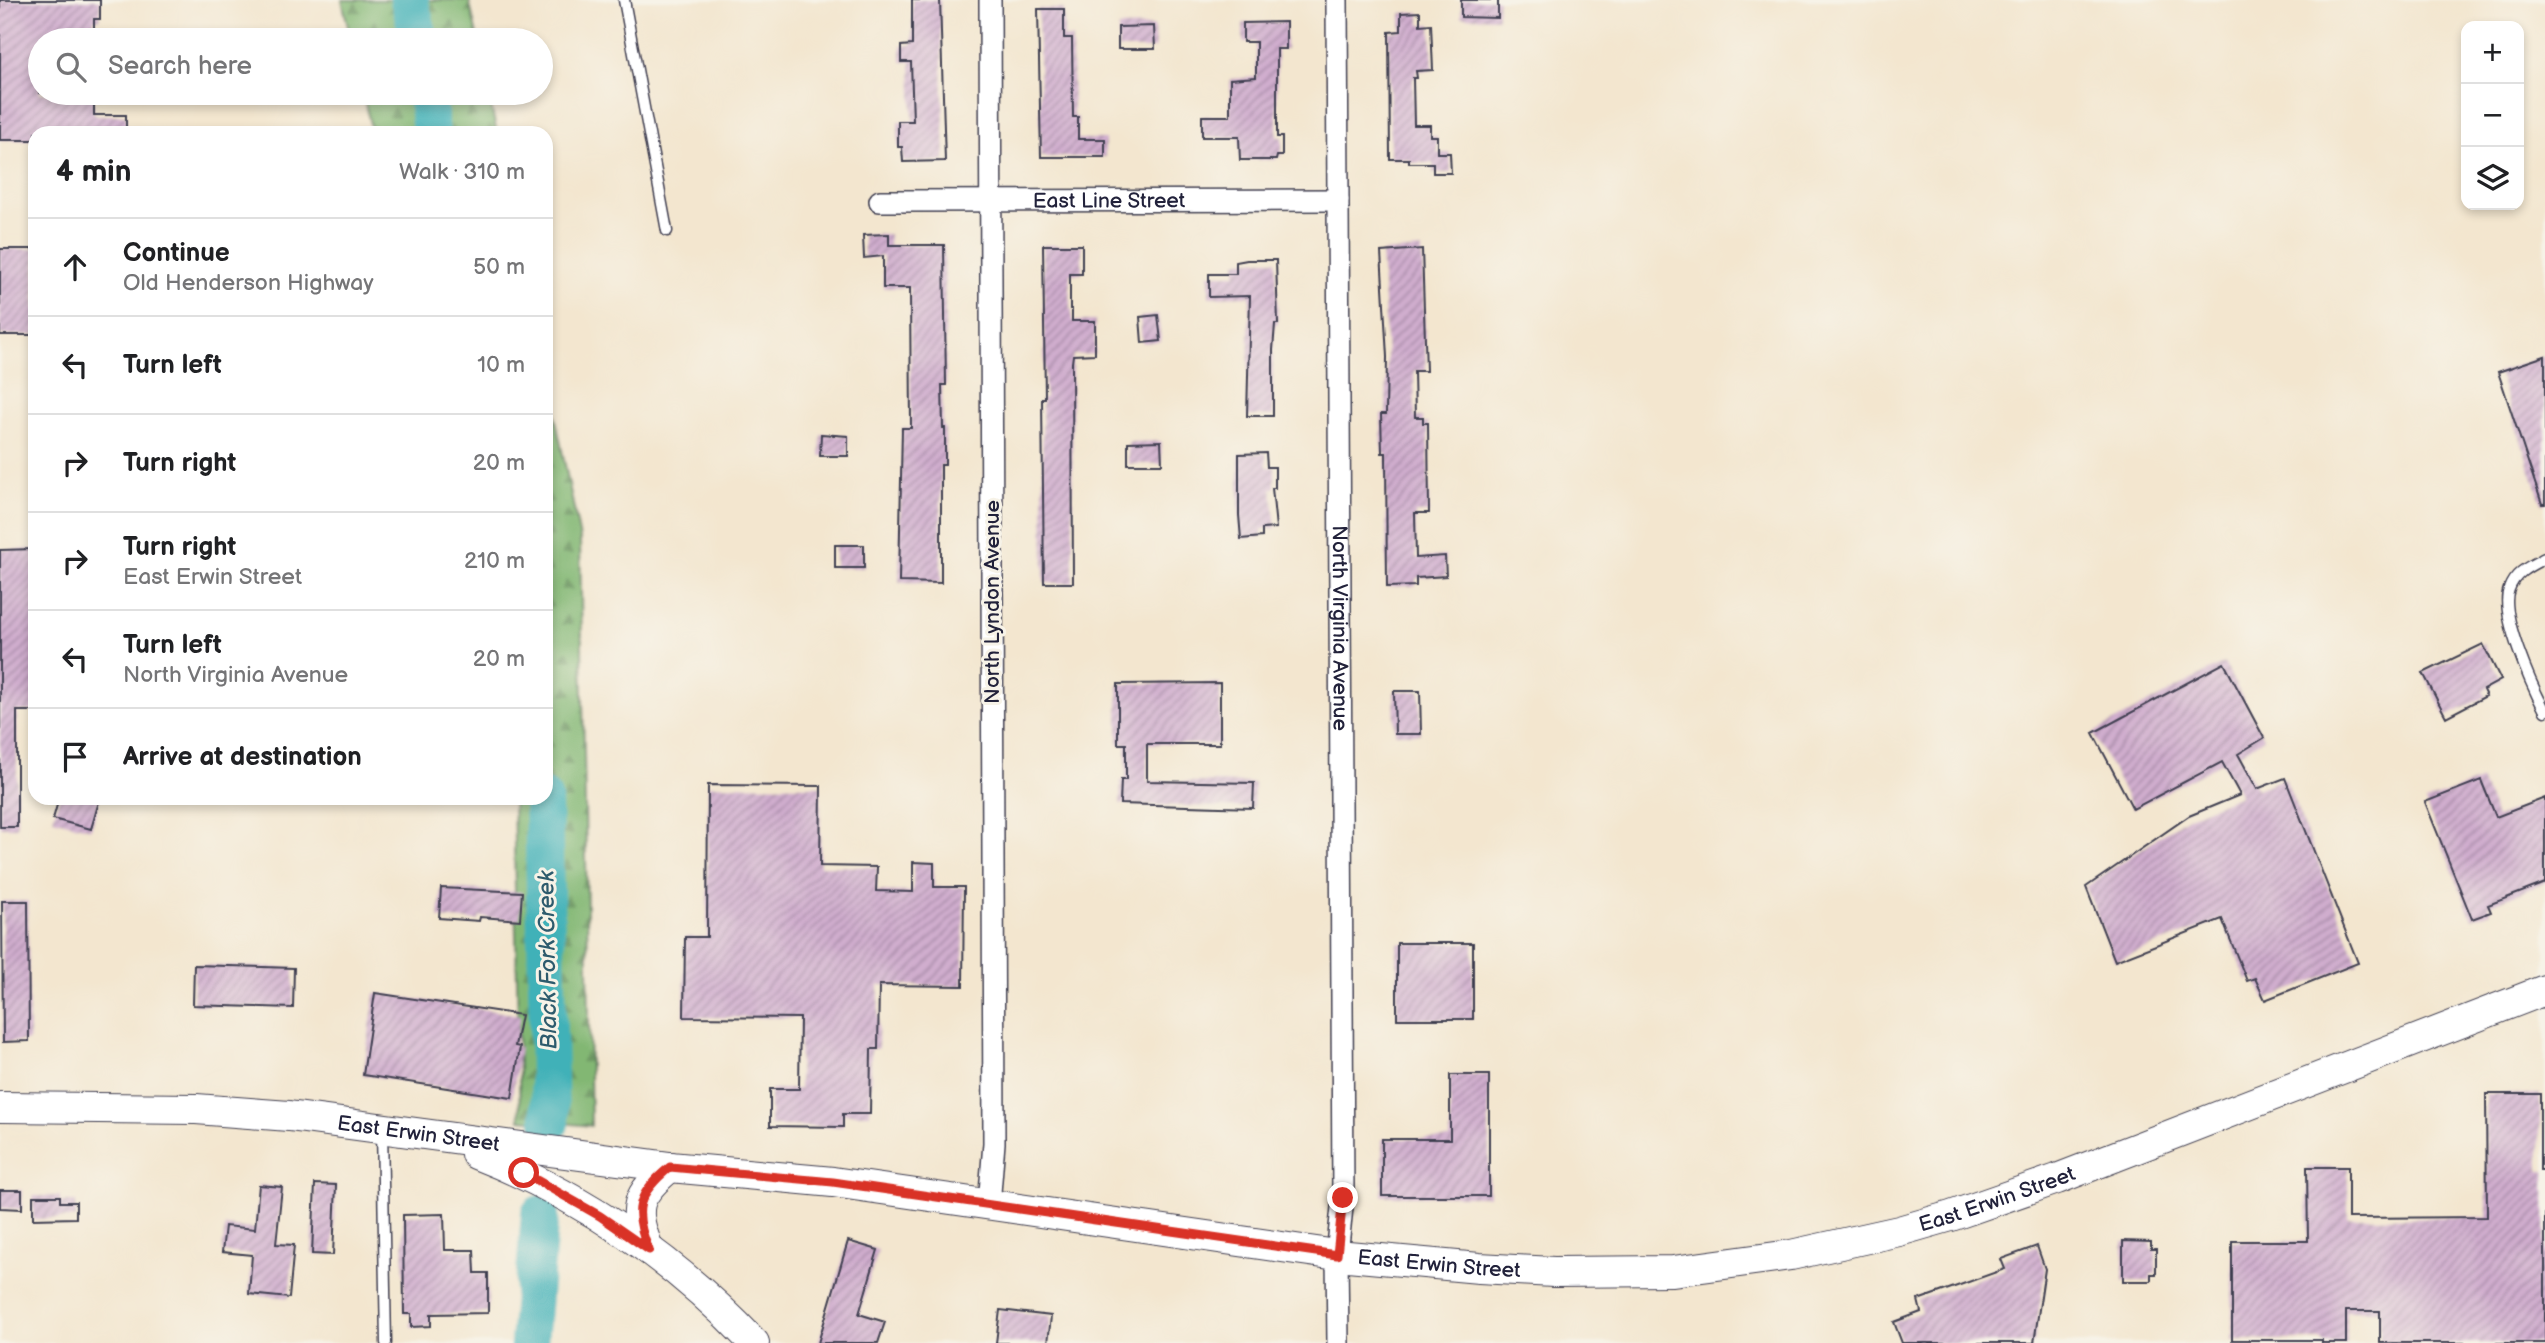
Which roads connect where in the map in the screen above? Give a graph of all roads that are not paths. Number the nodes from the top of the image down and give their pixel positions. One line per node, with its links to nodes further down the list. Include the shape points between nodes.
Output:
1 (624, 0): 7 (lane)
2 (990, 0): 4 (street, North Lyndon Avenue)
3 (1337, 0): 5 (street, North Virginia Avenue)
4 (990, 200): 5 (street, East Line Street); 6 (street, East Line Street); 15 (street, North Lyndon Avenue, via 994,1143)
5 (1338, 200): 17 (street, North Virginia Avenue, via 1343,1198)
6 (880, 201)
7 (667, 231)
8 (2545, 558): 9 (lane, via 2520,572 2508,589 2506,611)
9 (2545, 711)
10 (2545, 990): 17 (main road, East Erwin Street, via 2057,1180 1951,1216 1844,1244 1730,1264 1615,1273 1479,1268)
11 (0, 1107): 12 (main road, East Erwin Street, via 196,1109)
12 (382, 1128): 13 (main road, East Erwin Street); 18 (lane)
13 (434, 1137): 14 (main road, East Erwin Street); 16 (main road, via 524,1173)
14 (670, 1167): 15 (main road, East Erwin Street, via 833,1182); 16 (main road, via 653,1182 639,1205 638,1219)
15 (989, 1205): 17 (main road, East Erwin Street)
16 (649, 1250): 19 (main road)
17 (1337, 1255): 20 (street, North Virginia Avenue)
18 (386, 1343)
19 (754, 1343)
20 (1338, 1343)

